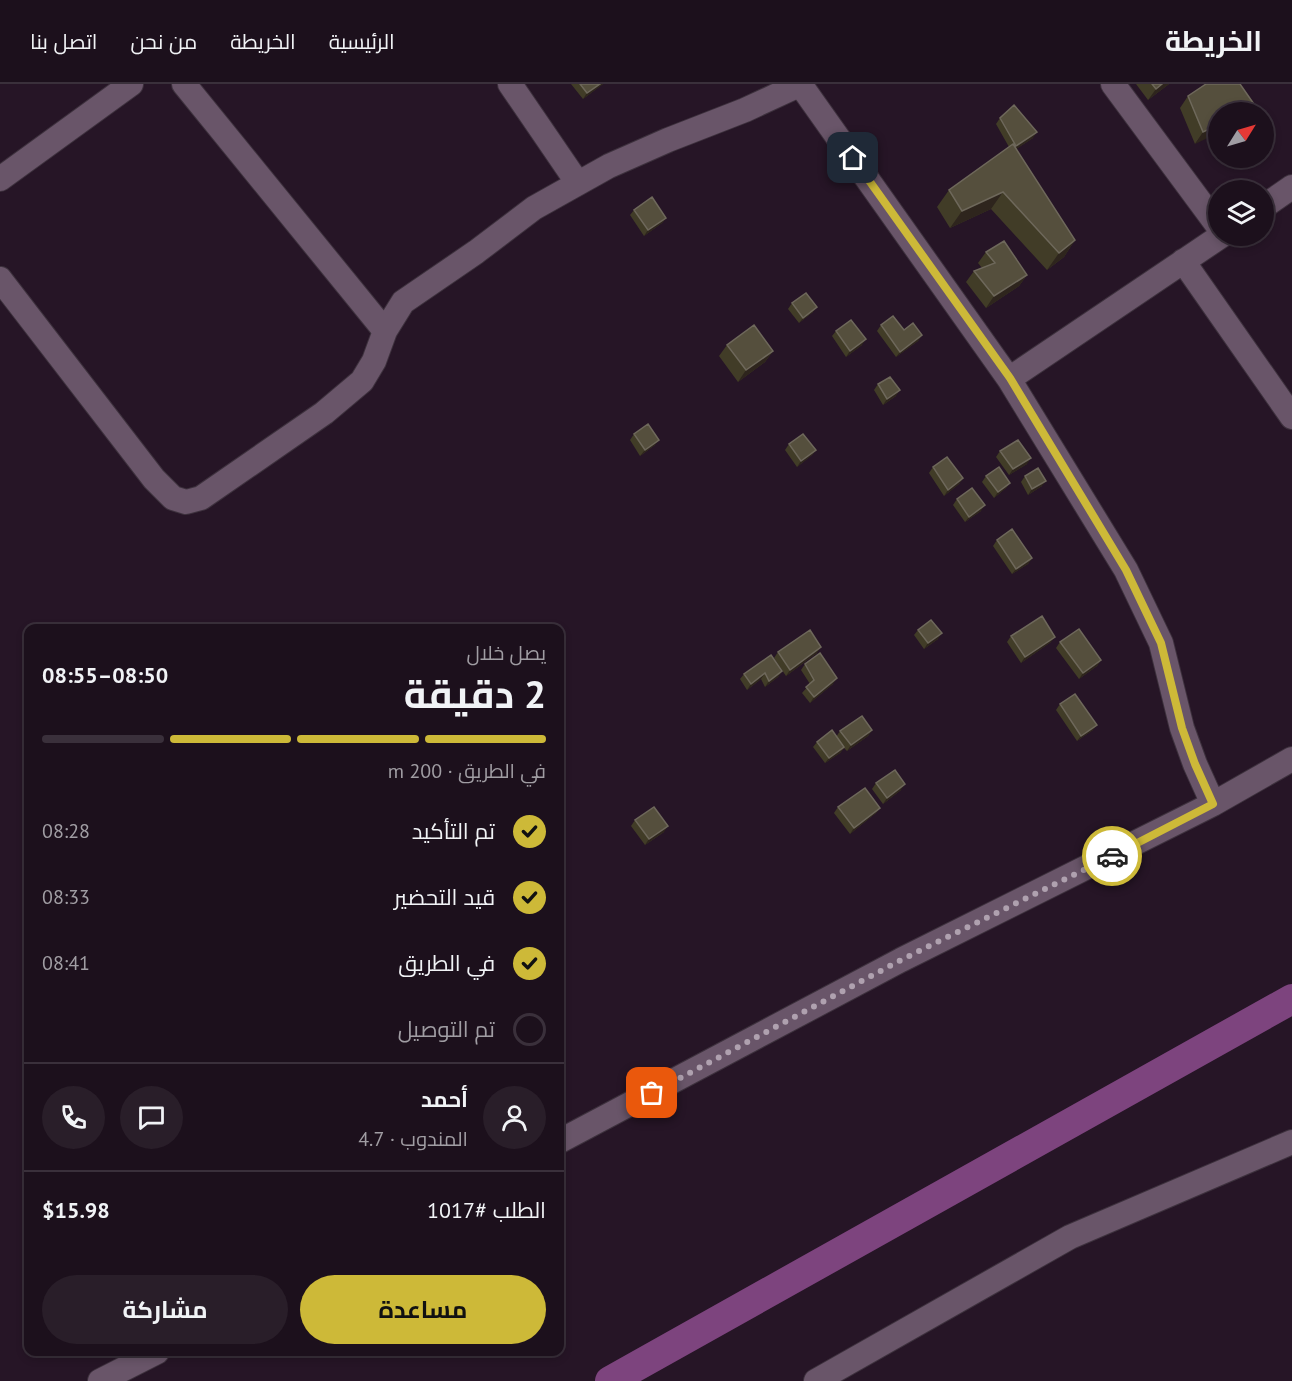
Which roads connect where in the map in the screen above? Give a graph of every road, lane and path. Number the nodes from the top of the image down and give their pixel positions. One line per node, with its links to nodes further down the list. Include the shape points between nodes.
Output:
1 (131, 84): 6 (street)
2 (183, 84): 14 (street)
3 (510, 84): 7 (street)
4 (800, 84): 7 (street); 15 (street)
5 (1113, 84): 10 (street)
6 (0, 179)
7 (578, 182): 14 (street, via 534,208 403,302)
8 (1292, 187): 9 (street)
9 (1274, 199)
10 (1208, 212)
11 (1208, 245): 12 (street)
12 (1183, 261): 15 (street); 16 (street)
13 (0, 279): 14 (street, via 154,479 173,498 186,502 201,498 223,483 324,413 362,381)
14 (385, 331)
15 (1010, 378): 18 (street, via 1126,570 1161,643 1182,728)
16 (1292, 417)
17 (1292, 759): 18 (street)
18 (1213, 804): 19 (street, via 901,960)
19 (564, 1139)
20 (1292, 1142): 23 (street, via 1070,1237)
21 (149, 1356): 22 (street)
22 (100, 1381)
23 (816, 1381)

